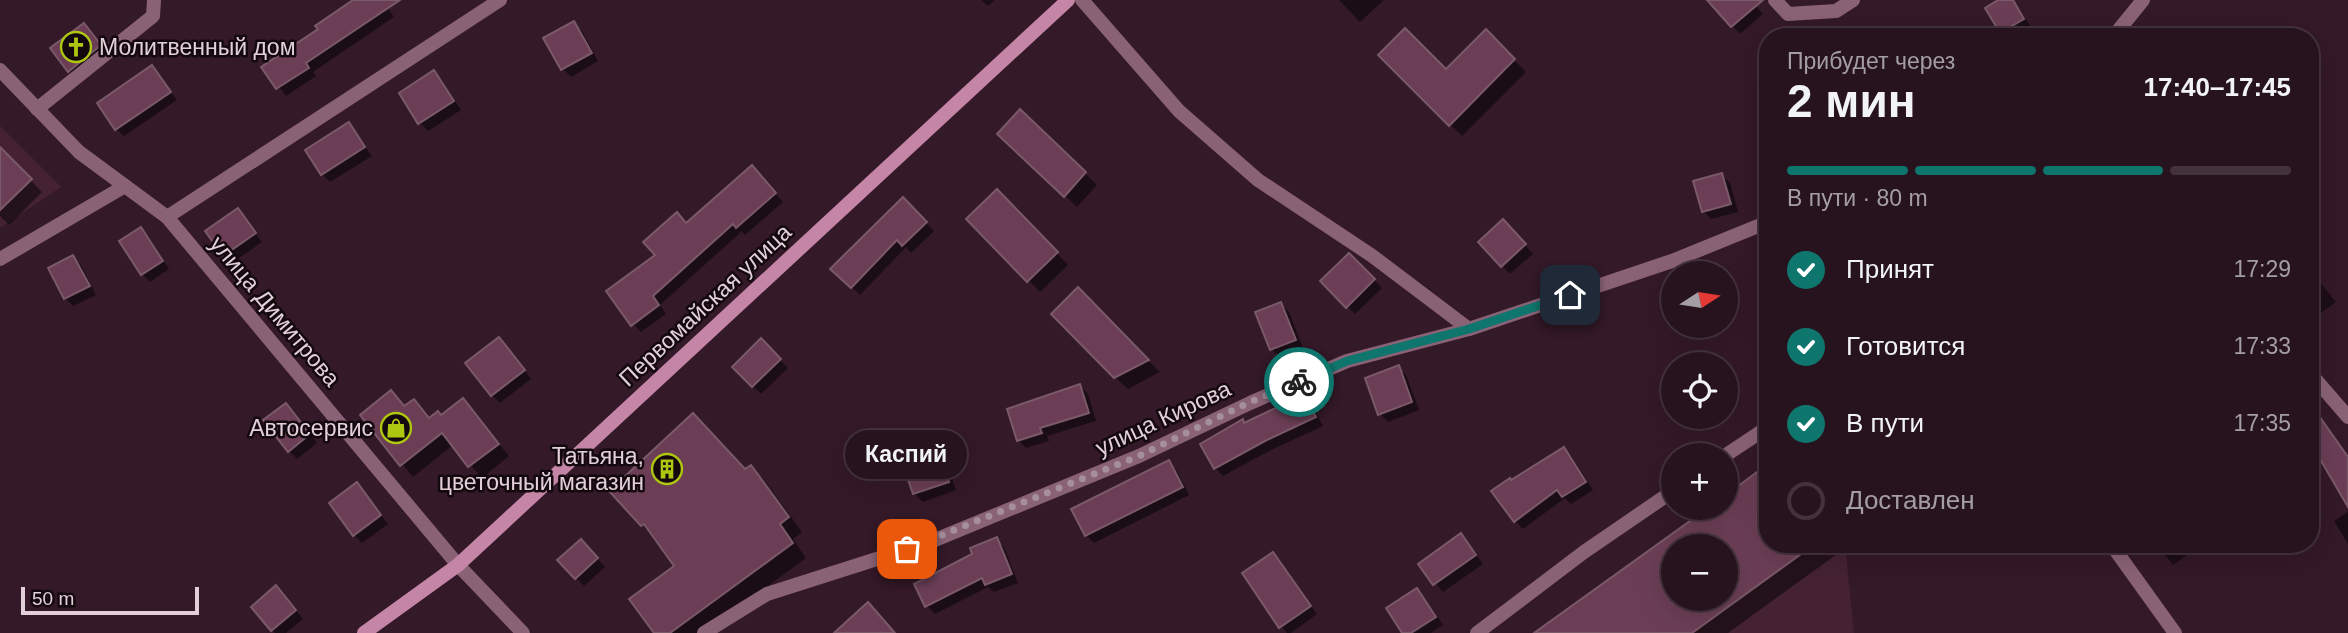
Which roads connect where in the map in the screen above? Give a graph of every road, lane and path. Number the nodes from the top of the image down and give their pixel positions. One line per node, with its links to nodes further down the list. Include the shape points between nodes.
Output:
1 (154, 0): 11 (street, via 153,16)
2 (500, 0): 13 (street)
3 (1068, 0): 23 (main road, Первомайская улица)
4 (1082, 0): 16 (street, via 1179,111 1258,180 1371,255)
5 (1775, 0): 6 (street, via 1788,14 1836,11)
6 (1853, 0)
7 (2143, 0): 8 (street)
8 (2135, 7): 9 (street)
9 (2120, 28)
10 (0, 71): 11 (street, улица Димитрова)
11 (37, 109): 12 (street, улица Димитрова, via 79,152)
12 (125, 186): 13 (street, улица Димитрова); 15 (street)
13 (167, 217): 23 (street, улица Димитрова)
14 (1759, 226): 16 (street, улица Кирова, via 1672,261)
15 (0, 260)
16 (1469, 329): 26 (street, улица Кирова, via 1347,361 1139,456 930,542 767,594)
17 (2319, 384): 18 (street)
18 (2348, 418)
19 (1759, 433): 20 (street)
20 (1738, 447)
21 (1661, 499): 27 (street)
22 (2117, 553): 28 (street)
23 (457, 565): 24 (main road, Первомайская улица); 25 (street, улица Димитрова)
24 (364, 633)
25 (523, 633)
26 (704, 633)
27 (1477, 633)
28 (2175, 633)

